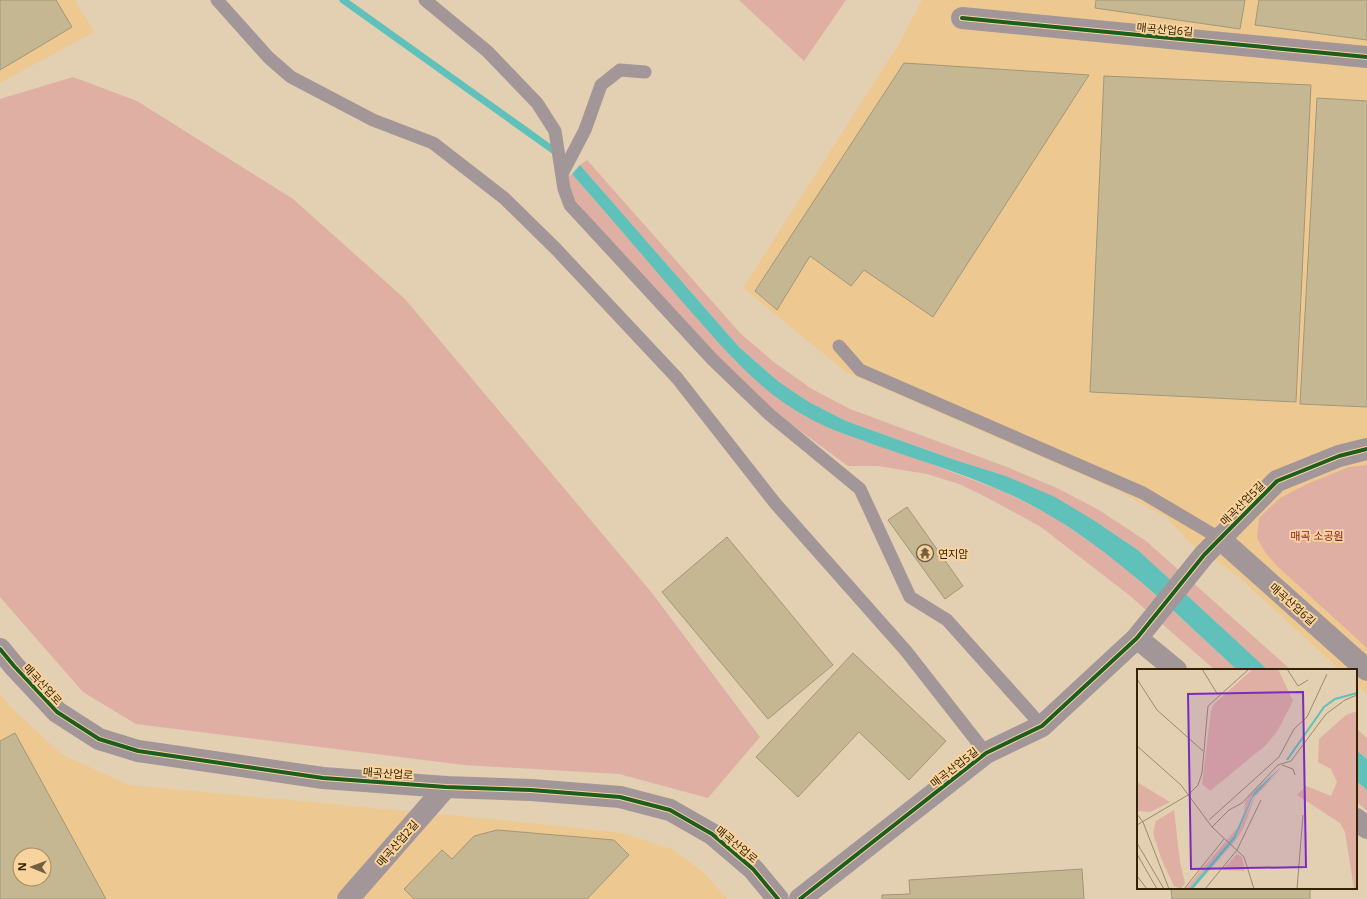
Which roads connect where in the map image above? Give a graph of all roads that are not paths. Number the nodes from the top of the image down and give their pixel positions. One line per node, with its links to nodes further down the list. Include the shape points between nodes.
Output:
1 (217, 0): 16 (lane, via 269,58 291,77 373,120 433,143 504,198 556,249 677,378 774,504 906,651)
2 (425, 0): 6 (lane, via 487,51 537,103 555,131)
3 (962, 18): 4 (street, 매곡산업6길)
4 (1367, 57)
5 (645, 72): 6 (lane, via 620,70 601,85 585,130)
6 (562, 174): 15 (lane, via 570,205 712,359 770,414 860,489 910,597 947,620)
7 (839, 346): 9 (lane, via 860,370 1143,493)
8 (1367, 449): 9 (street, 매곡산업5길, via 1339,456 1277,481)
9 (1219, 538): 10 (street, 매곡산업5길); 13 (street, 매곡산업6길)
10 (1137, 638): 12 (street); 15 (street, 매곡산업5길)
11 (0, 649): 14 (street, 매곡산업로)
12 (1175, 669)
13 (1367, 670)
14 (7, 671): 17 (street, 매곡산업로, via 57,712 99,739 138,751 323,778)
15 (1042, 726): 16 (street, 매곡산업5길)
16 (986, 753): 22 (street, 매곡산업5길)
17 (446, 787): 20 (street, 매곡산업2길); 21 (street, 매곡산업로, via 620,797 670,810 712,834 753,869)
18 (1357, 820): 19 (street)
19 (1367, 828)
20 (348, 899)
21 (778, 899)
22 (800, 899)

